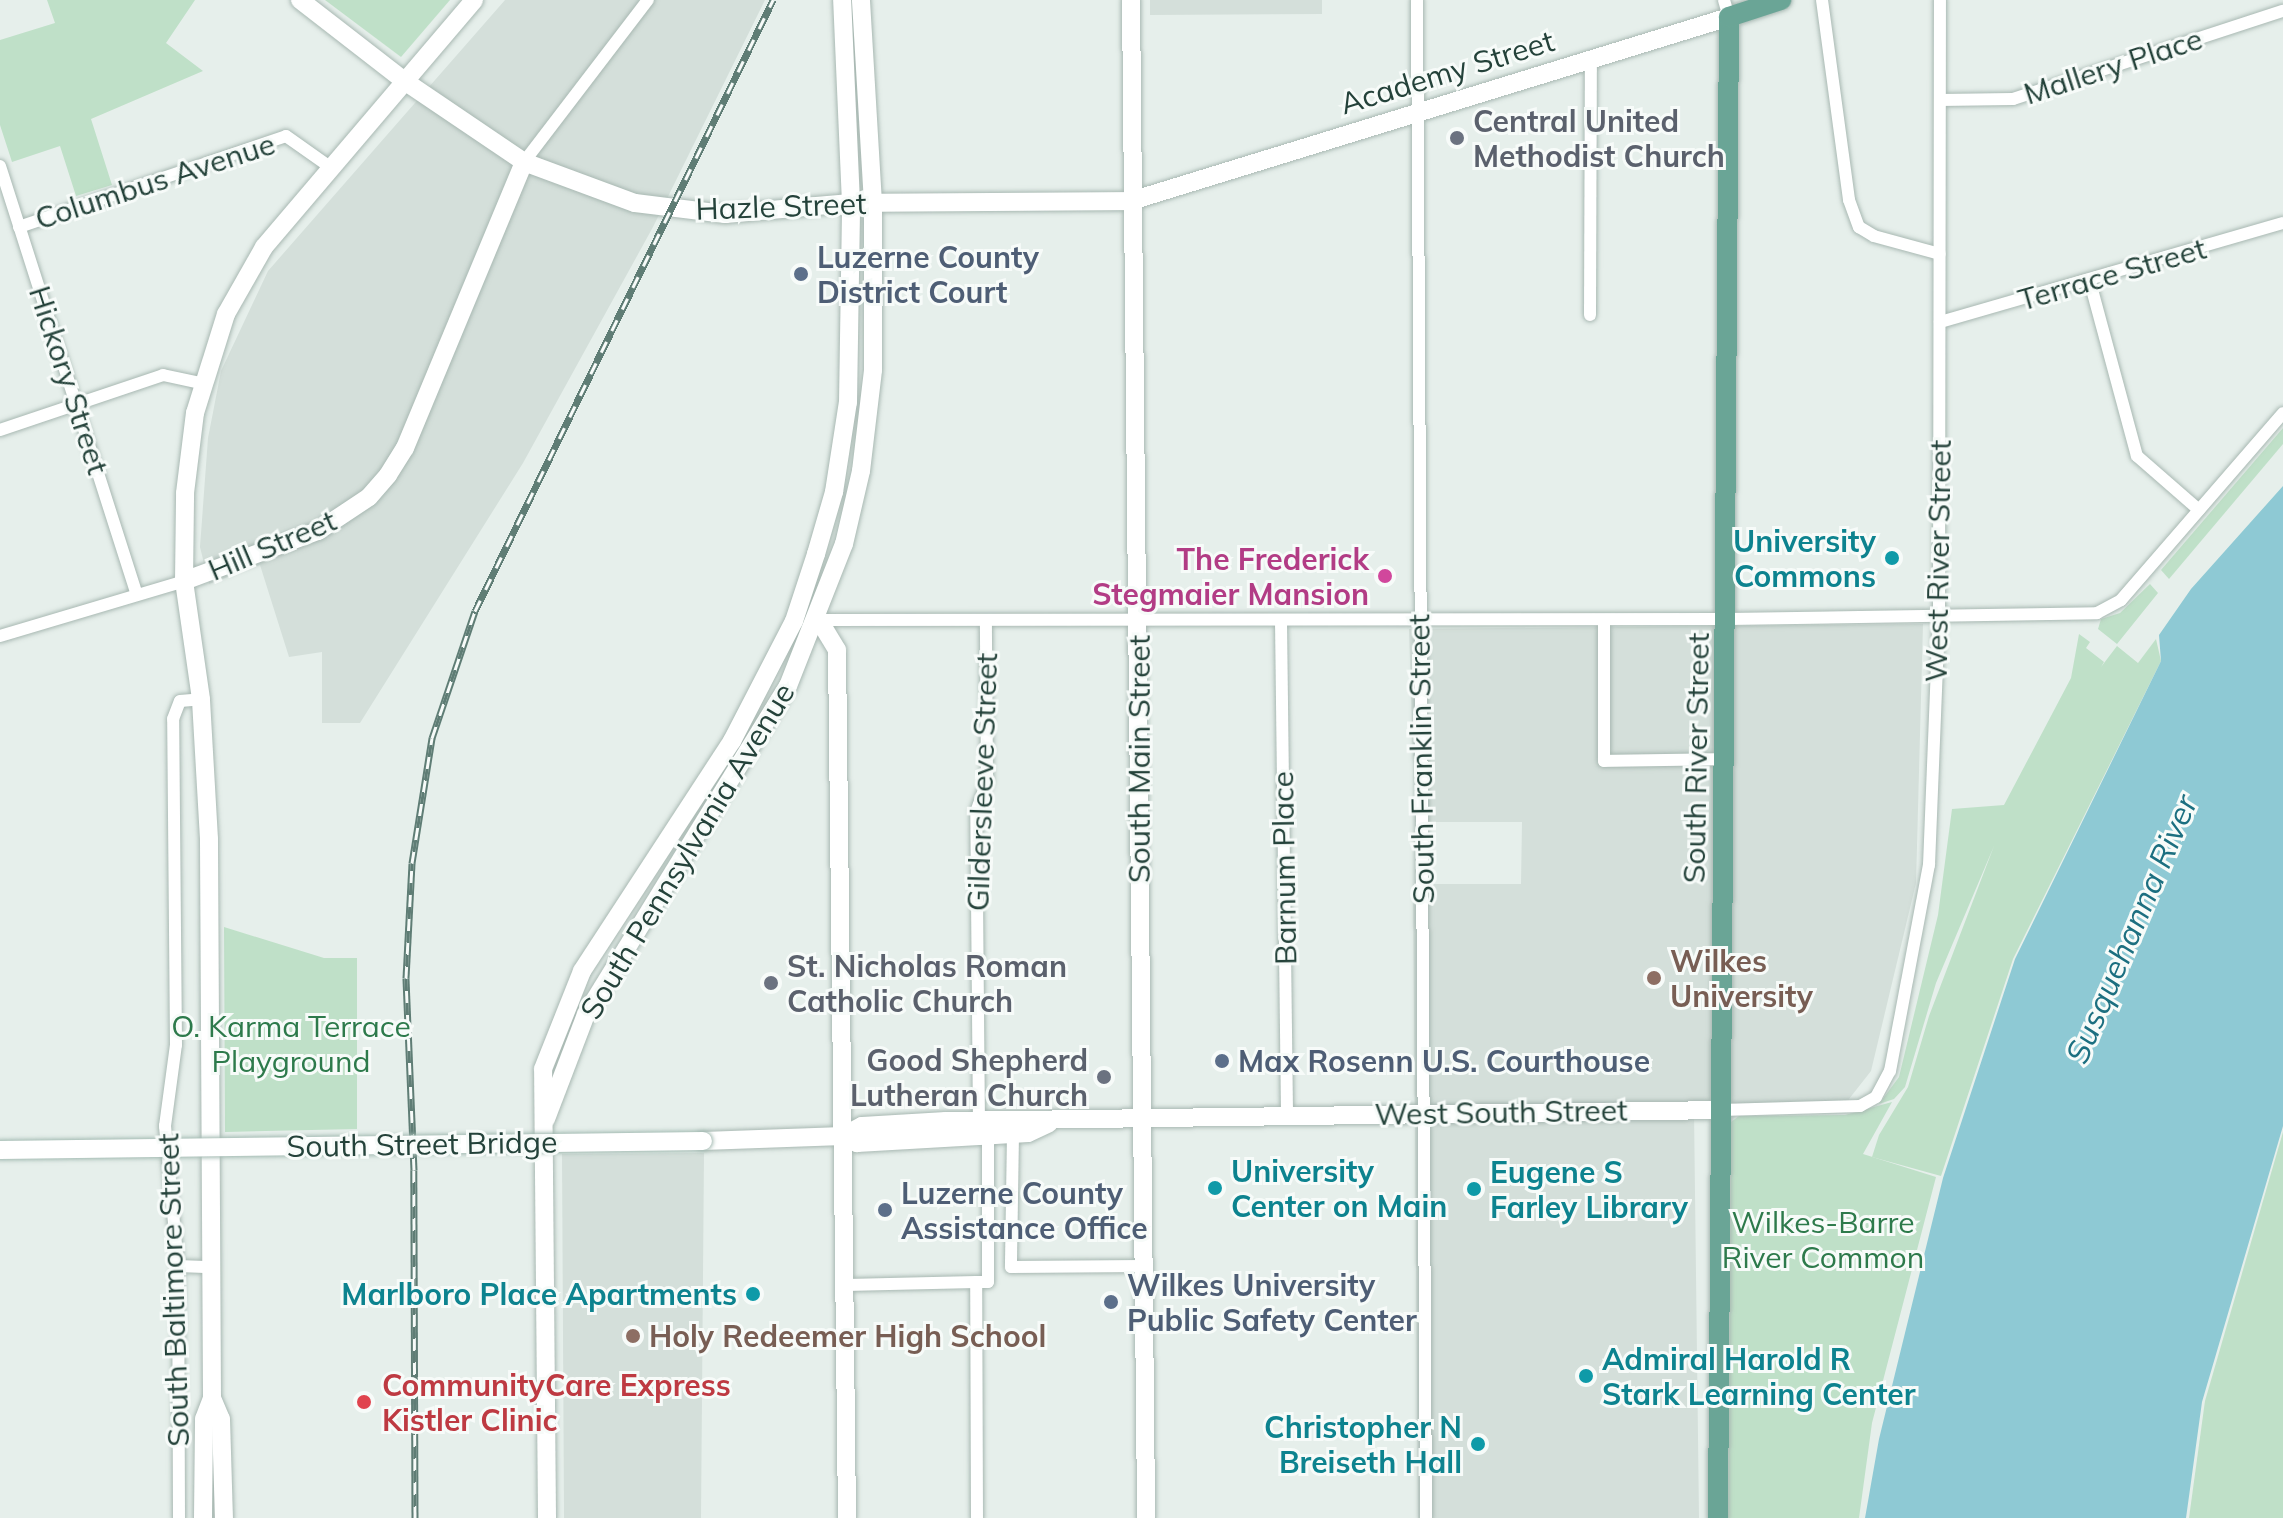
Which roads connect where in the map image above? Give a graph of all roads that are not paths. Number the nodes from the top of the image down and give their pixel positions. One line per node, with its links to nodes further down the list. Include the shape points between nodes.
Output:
1 (301, 0): 14 (main road, Hazle Street)
2 (474, 0): 14 (main road)
3 (648, 0): 17 (street)
4 (842, 0): 21 (main road, South Pennsylvania Avenue)
5 (861, 0): 22 (main road, South Pennsylvania Avenue)
6 (1131, 0): 20 (main road, South Main Street)
7 (1417, 0): 16 (street, South Franklin Street)
8 (1781, 0): 11 (main road, Academy Street)
9 (1822, 0): 25 (street, via 1849,200 1859,227)
10 (1940, 0): 15 (street, West River Street)
11 (1727, 8): 13 (main road, Academy Street); 37 (main road, South River Street)
12 (2283, 11): 15 (street, Mallery Place, via 2013,99)
13 (1591, 60): 16 (main road, Academy Street); 27 (street)
14 (403, 80): 17 (main road, Hazle Street); 19 (main road)
15 (1940, 100): 25 (street, West River Street)
16 (1419, 112): 20 (main road, Academy Street); 40 (street, South Franklin Street)
17 (524, 162): 21 (main road, Hazle Street, via 600,194 672,209 725,214); 34 (main road, Hill Street, via 405,448 388,475 369,497 318,531)
18 (0, 166): 24 (street, Hickory Street)
19 (330, 167): 24 (street, Columbus Avenue, via 286,136); 29 (main road, via 244,280)
20 (1131, 201): 22 (main road, Hazle Street); 43 (main road, South Main Street)
21 (851, 203): 22 (main road, Hazle Street); 42 (main road, South Pennsylvania Avenue, via 848,402 834,492)
22 (873, 203): 38 (main road, South Pennsylvania Avenue, via 873,370 861,471)
23 (2283, 223): 26 (street, Terrace Street)
24 (19, 227): 30 (street, Hickory Street)
25 (1940, 254): 28 (street, West River Street)
26 (2090, 282): 28 (street, Terrace Street); 33 (street, via 2137,456)
27 (1590, 315)
28 (1940, 322): 36 (street, West River Street)
29 (202, 383): 30 (street, via 163,375); 34 (main road, via 185,493)
30 (76, 404): 32 (street); 35 (street, Hickory Street)
31 (2283, 413): 33 (street)
32 (0, 430)
33 (2199, 510): 36 (street, via 2121,600 2097,613)
34 (184, 581): 35 (street, Hill Street); 46 (main road)
35 (137, 595): 45 (street, Hill Street)
36 (1939, 615): 37 (street); 48 (street, West River Street, via 1929,865 1890,1071 1876,1097)
37 (1728, 619): 41 (street); 47 (main road, South River Street)
38 (819, 620): 39 (street); 42 (street); 53 (main road, South Pennsylvania Avenue, via 763,733 586,1014); 57 (main road, via 837,650)
39 (986, 620): 43 (street); 55 (street, Gildersleeve Street, via 987,782 976,812)
40 (1418, 620): 41 (street); 44 (street); 50 (street, South Franklin Street)
41 (1604, 620): 47 (street, via 1604,761)
42 (794, 621): 53 (main road, South Pennsylvania Avenue, via 732,741 565,1004 543,1069)
43 (1138, 621): 44 (street); 52 (main road, South Main Street)
44 (1281, 621): 51 (street, Barnum Place)
45 (0, 636)
46 (201, 699): 59 (street, South Baltimore Street, via 180,701 173,719 176,1045 165,1126); 61 (main road, via 209,839)
47 (1726, 759): 49 (main road, South River Street)
48 (1860, 1106): 49 (street, West South Street)
49 (1721, 1110): 50 (main road, West South Street); 73 (main road, South River Street)
50 (1424, 1113): 51 (main road, West South Street); 72 (street, South Franklin Street)
51 (1287, 1115): 52 (main road, West South Street)
52 (1142, 1117): 54 (main road, West South Street); 60 (main road, South Main Street)
53 (545, 1122): 68 (main road, South Pennsylvania Avenue)
54 (1051, 1122): 55 (main road); 56 (main road)
55 (983, 1128): 56 (main road); 57 (main road, South Street Bridge, via 857,1143); 62 (street, Gildersleeve Street, via 988,1282)
56 (1013, 1134): 60 (street, via 1011,1267)
57 (843, 1136): 58 (main road, South Street Bridge, bridge); 63 (main road)
58 (0, 1150)
59 (178, 1266): 61 (street); 65 (street, South Baltimore Street)
60 (1143, 1266): 71 (main road, South Main Street)
61 (212, 1267): 64 (main road)
62 (976, 1282): 63 (street); 70 (street)
63 (846, 1285): 69 (main road)
64 (212, 1398): 66 (main road, via 204,1419); 67 (main road, via 221,1419)
65 (179, 1518)
66 (203, 1518)
67 (224, 1518)
68 (547, 1518)
69 (847, 1518)
70 (977, 1518)
71 (1146, 1518)
72 (1426, 1518)
73 (1718, 1518)

